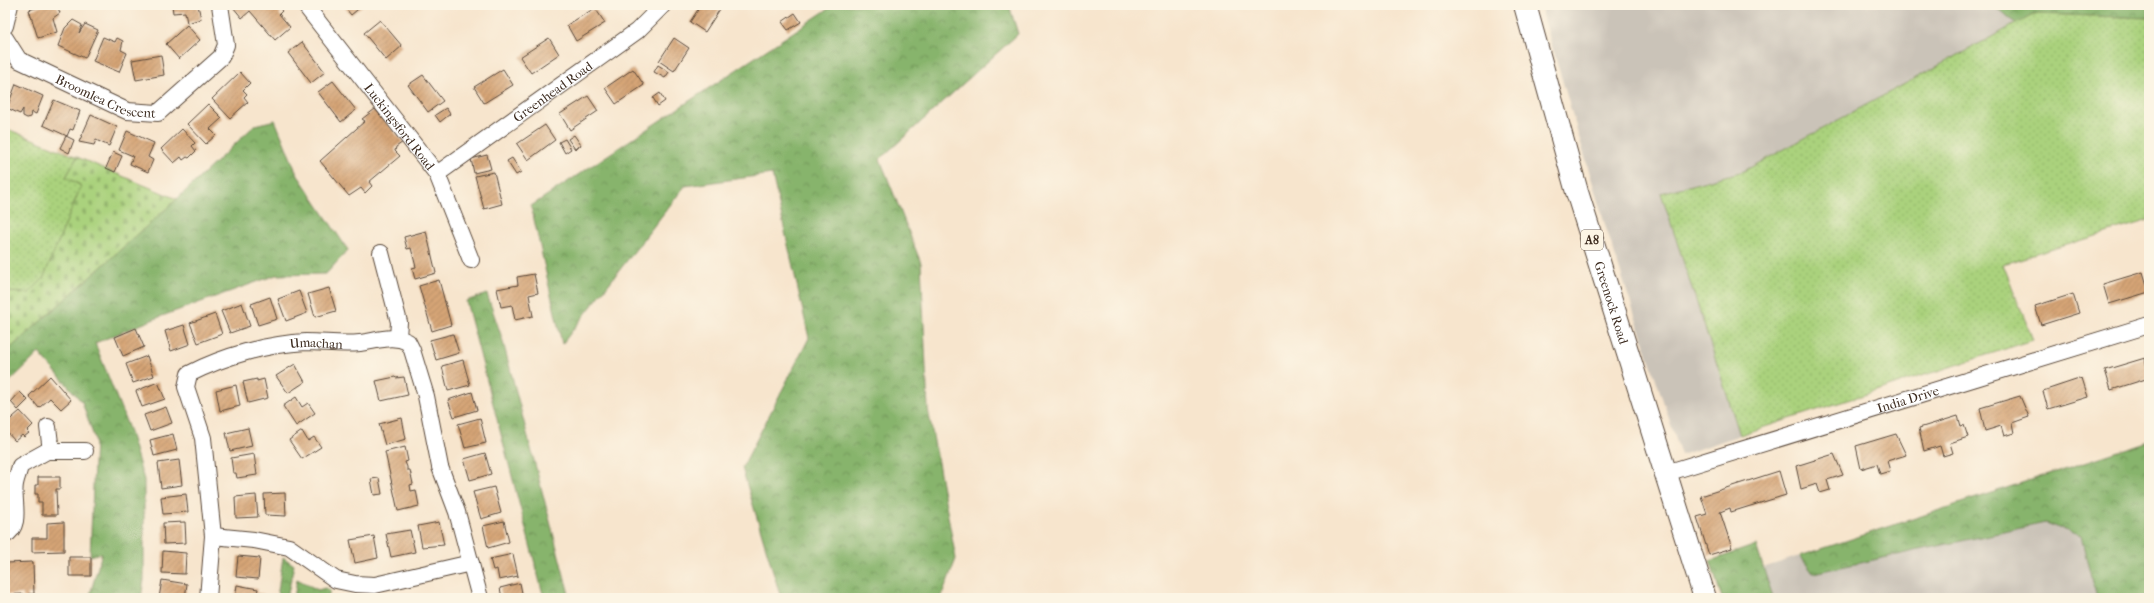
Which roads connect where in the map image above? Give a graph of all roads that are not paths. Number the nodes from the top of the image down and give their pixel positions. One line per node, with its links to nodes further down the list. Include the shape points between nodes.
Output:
1 (10, 5): 6 (street)
2 (220, 5): 7 (street, Broomlea Crescent, via 226,45 221,57 158,113 127,111 18,60)
3 (305, 5): 8 (street, Luckingsford Road)
4 (663, 5): 8 (street, Greenhead Road, via 637,31)
5 (1525, 5): 16 (main road, Greenock Road / A8, via 1577,192)
6 (5, 26)
7 (5, 38)
8 (437, 174): 10 (street, Luckingsford Road)
9 (381, 253): 12 (street, via 399,322)
10 (471, 260)
11 (2149, 325): 16 (street, India Drive)
12 (398, 338): 18 (street, Umachan, via 361,343 306,342 279,345 238,355 189,374 186,387 203,438); 19 (street, via 408,342 412,350 426,396 440,467 457,512)
13 (48, 426): 14 (street)
14 (51, 451): 15 (street); 17 (street, via 20,466 14,485 15,522)
15 (85, 451)
16 (1666, 473): 22 (main road, Greenock Road / A8)
17 (5, 535)
18 (214, 536): 19 (street, via 289,547 336,580 355,584 375,584); 20 (street, Umachan)
19 (471, 563): 21 (street)
20 (208, 598)
21 (480, 598)
22 (1705, 598)

